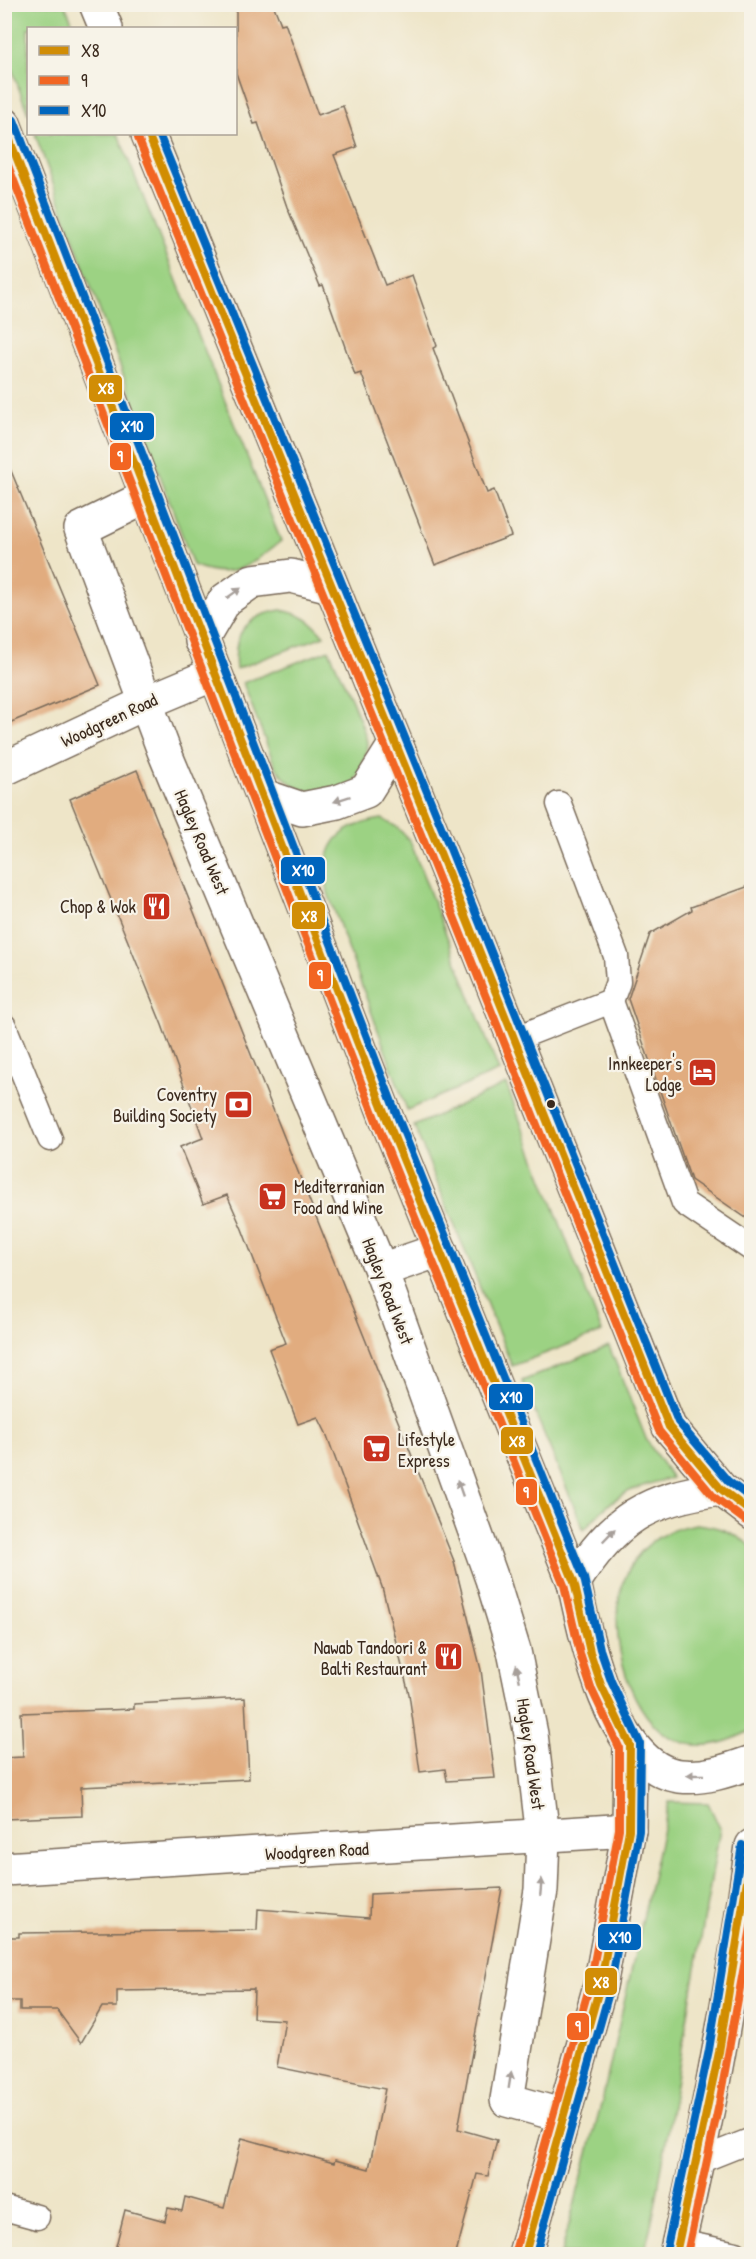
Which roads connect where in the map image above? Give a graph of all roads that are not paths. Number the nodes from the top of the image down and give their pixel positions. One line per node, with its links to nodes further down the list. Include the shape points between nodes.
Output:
1 (96, 4): 2 (main road)
2 (106, 27)
3 (4, 124): 5 (main road)
4 (148, 135): 6 (main road)
5 (146, 497): 7 (main road); 9 (main road, Hagley Road West, via 81,529)
6 (331, 586): 7 (main road, one-way to 6, via 225,600 252,581 291,576); 10 (main road)
7 (201, 641): 8 (main road)
8 (214, 674): 9 (main road, Woodgreen Road); 12 (main road)
9 (145, 703): 11 (main road, Woodgreen Road); 20 (main road, Hagley Road West)
10 (395, 745): 12 (main road, one-way to 12, via 366,791 303,809); 16 (main road)
11 (4, 769)
12 (264, 796): 19 (main road)
13 (559, 804): 14 (lane, via 616,956 618,982)
14 (611, 1002): 16 (lane); 18 (lane, via 684,1203)
15 (4, 1026): 17 (lane)
16 (514, 1039): 21 (main road, via 669,1427)
17 (50, 1139)
18 (752, 1249)
19 (440, 1250): 20 (main road); 23 (main road)
20 (381, 1270): 27 (main road, Hagley Road West, one-way to 20, via 531,1734 514,1651)
21 (721, 1489): 22 (main road); 23 (main road, one-way to 21, via 592,1554 625,1520 682,1494)
22 (752, 1513)
23 (574, 1582): 24 (main road, via 601,1686)
24 (630, 1744): 25 (main road, one-way to 24, via 709,1775 679,1776 658,1768); 26 (main road)
25 (752, 1762)
26 (629, 1830): 27 (main road, Woodgreen Road); 30 (main road, via 600,1986)
27 (543, 1837): 29 (main road, Woodgreen Road); 30 (main road, Hagley Road West, one-way to 27, via 507,2100 541,1890)
28 (752, 1846): 32 (main road)
29 (4, 1869)
30 (564, 2116): 36 (main road)
31 (752, 2140): 32 (lane)
32 (699, 2161): 35 (main road)
33 (4, 2208): 34 (lane)
34 (37, 2217)
35 (677, 2248): 37 (lane)
36 (525, 2254)
37 (736, 2254)

